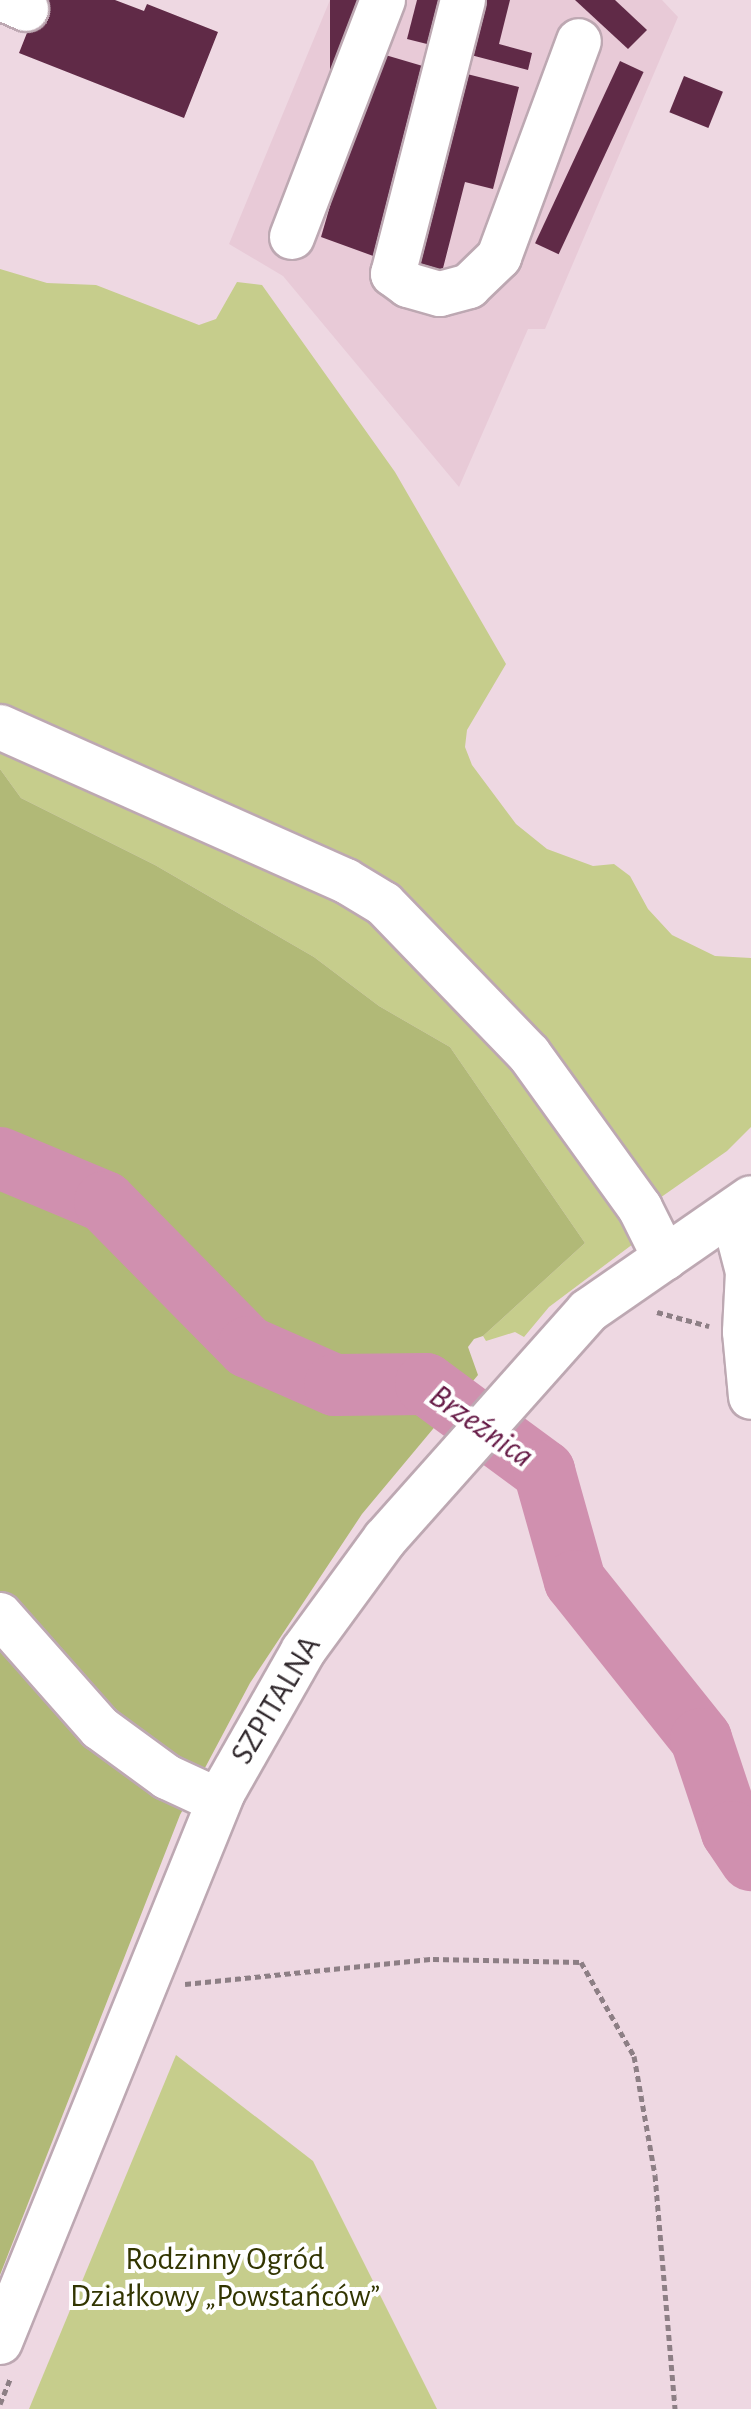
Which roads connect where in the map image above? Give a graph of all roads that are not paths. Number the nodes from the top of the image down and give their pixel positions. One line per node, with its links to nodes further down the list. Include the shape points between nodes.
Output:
1 (383, 0): 4 (street)
2 (463, 0): 3 (street, via 393,274 408,285 440,294 469,286 499,257)
3 (579, 41)
4 (292, 237)
5 (0, 727): 7 (street, via 346,881 384,904 529,1054 640,1208)
6 (742, 1206): 7 (street, SZPITALNA); 8 (street)
7 (665, 1258): 10 (street, SZPITALNA, via 588,1311 385,1539 303,1651 246,1744)
8 (751, 1397)
9 (0, 1615): 10 (street, via 100,1728 167,1777)
10 (219, 1801): 11 (street, SZPITALNA)
11 (0, 2342)

